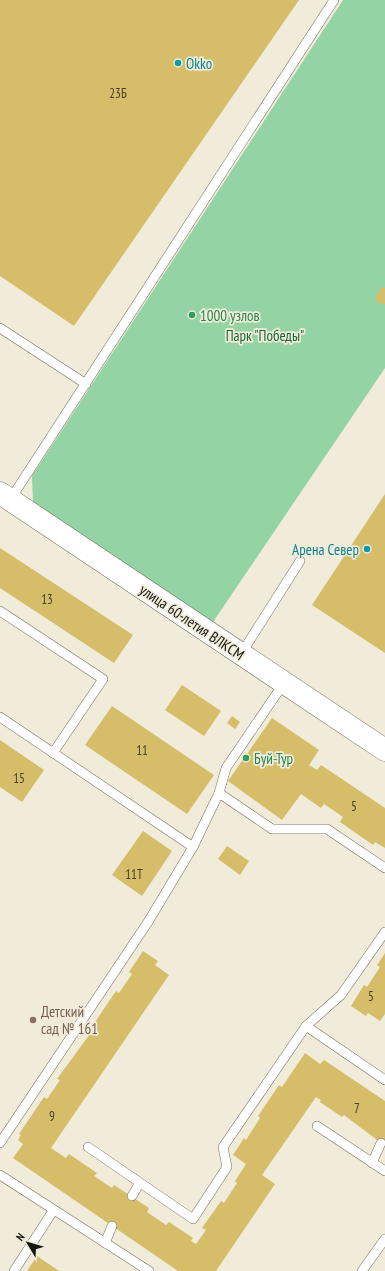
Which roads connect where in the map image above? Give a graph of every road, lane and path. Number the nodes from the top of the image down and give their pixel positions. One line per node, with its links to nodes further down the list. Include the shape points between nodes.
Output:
1 (334, 0): 3 (lane)
2 (0, 328): 3 (lane)
3 (86, 384): 4 (lane)
4 (5, 497): 7 (street, улица 60-летия ВЛКСМ)
5 (300, 561): 7 (lane)
6 (0, 611): 11 (lane, via 103,679)
7 (241, 654): 8 (street, улица 60-летия ВЛКСМ)
8 (284, 683): 10 (street, улица 60-летия ВЛКСМ); 12 (lane, via 226,768)
9 (0, 717): 11 (lane)
10 (385, 749)
11 (53, 753): 13 (lane)
12 (219, 792): 13 (lane); 14 (lane, via 272,829 327,829)
13 (192, 847): 19 (lane, via 148,922)
14 (385, 868)
15 (385, 932): 16 (lane, via 341,995)
16 (306, 1026): 17 (lane); 25 (lane, via 223,1147 227,1168 192,1219)
17 (385, 1080)
18 (317, 1126): 22 (lane)
19 (0, 1142)
20 (381, 1143): 22 (lane)
21 (88, 1147): 25 (lane)
22 (372, 1162): 23 (lane)
23 (385, 1171)
24 (0, 1175): 27 (lane)
25 (139, 1184): 26 (lane)
26 (132, 1196)
27 (53, 1211): 30 (lane); 31 (lane)
28 (112, 1226): 30 (lane)
29 (385, 1239): 33 (lane)
30 (105, 1243): 32 (lane)
31 (14, 1271)
32 (149, 1271)
33 (362, 1271)

